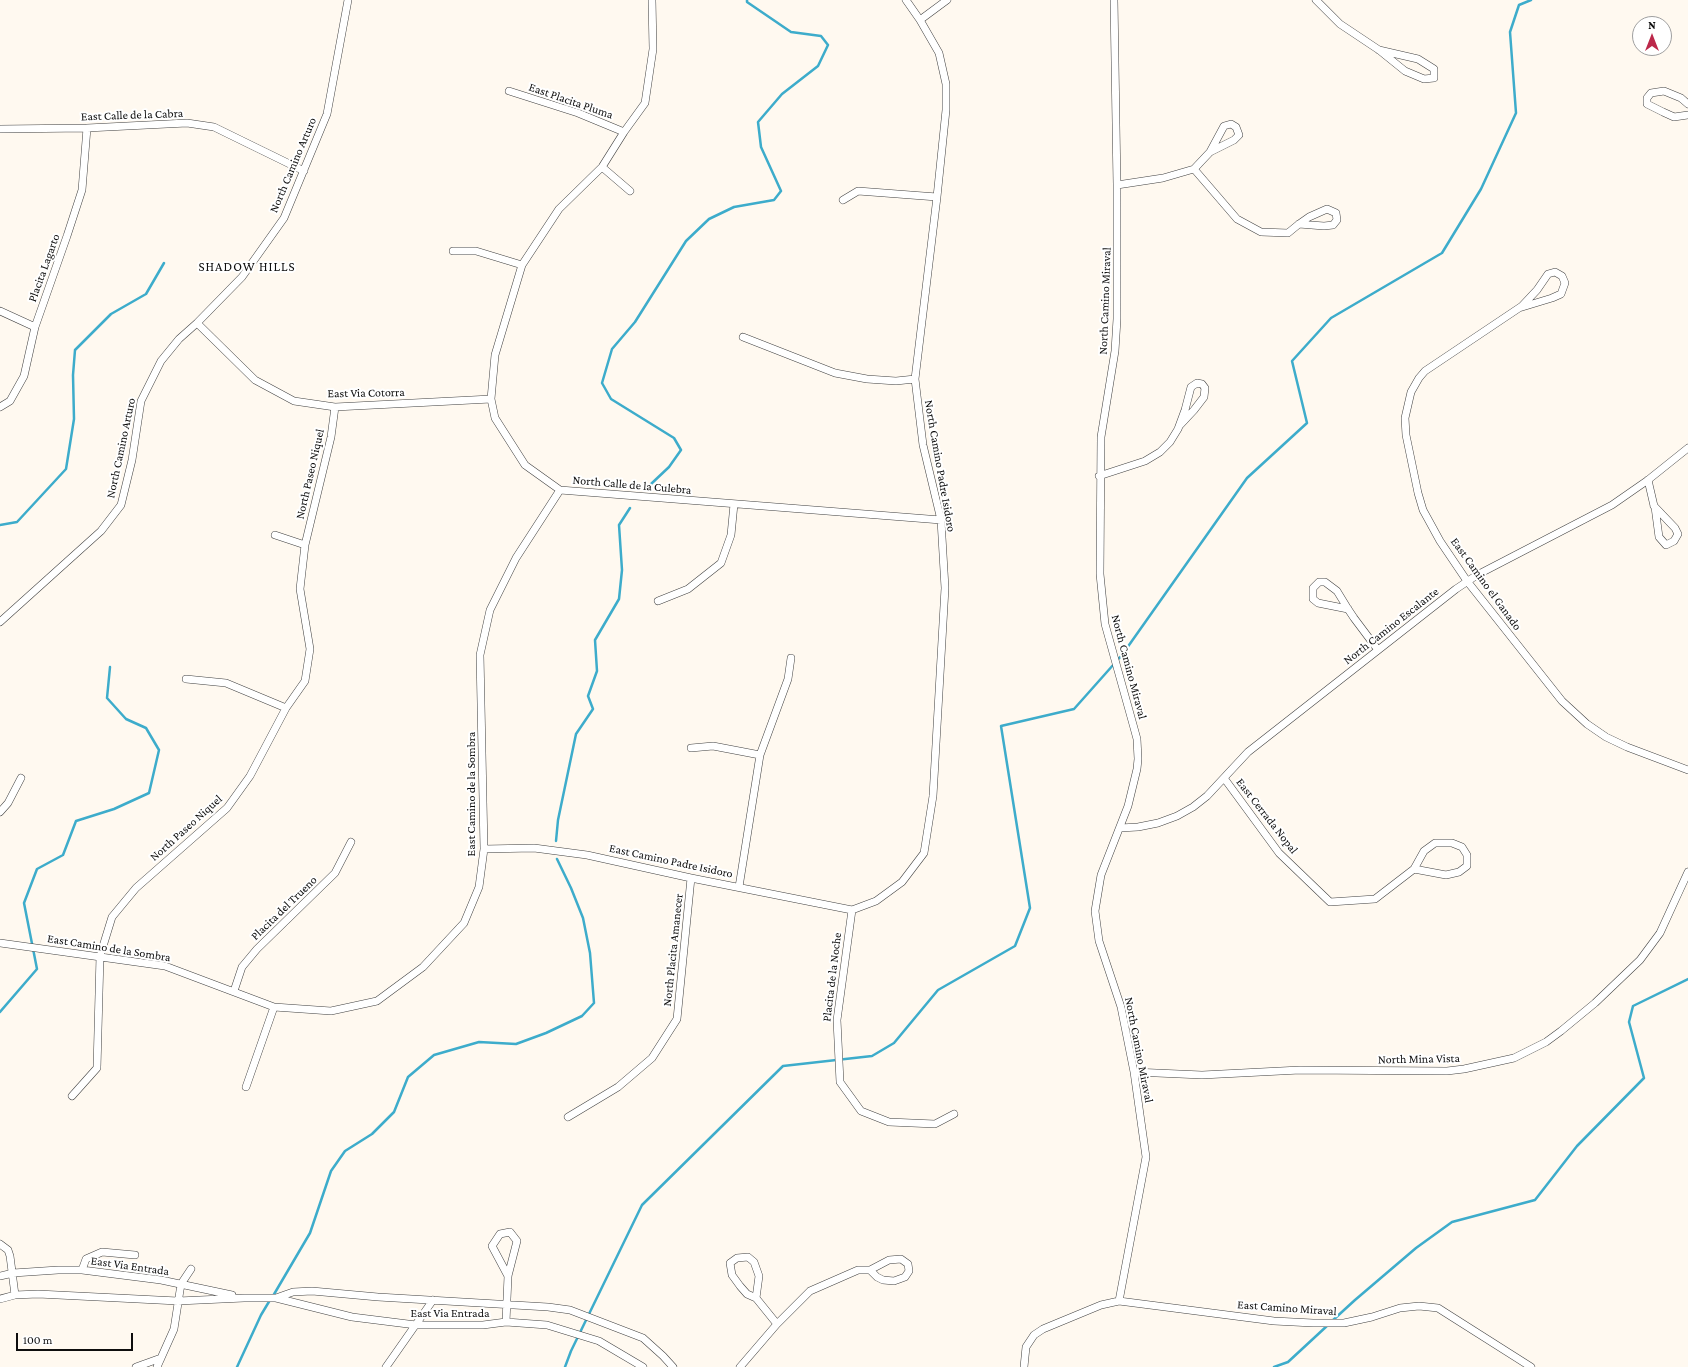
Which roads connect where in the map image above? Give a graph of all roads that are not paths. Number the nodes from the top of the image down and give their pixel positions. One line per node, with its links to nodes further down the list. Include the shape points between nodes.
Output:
1 (348, 0): 18 (street, North Camino Arturo, via 327,114)
2 (652, 0): 14 (street, North Calle de la Culebra, via 653,49 645,103)
3 (906, 0): 7 (street, North Camino Padre Isidoro)
4 (947, 0): 7 (street)
5 (1114, 0): 19 (street, North Camino Miraval)
6 (1316, 0): 8 (street, via 1340,24)
7 (920, 20): 21 (street, North Camino Padre Isidoro, via 939,53 946,84 946,110)
8 (1379, 50): 8 (street, via 1418,59 1434,68 1434,78 1424,79 1405,71)
9 (509, 91): 14 (street, East Placita Pluma, via 578,113)
10 (1688, 104): 11 (street, via 1664,91 1651,93 1647,98 1647,104 1674,117)
11 (1688, 115)
12 (87, 128): 13 (street, East Calle de la Cabra); 18 (street, East Calle de la Cabra, via 187,123 214,127); 29 (street, Placita Lagarto, via 82,190)
13 (0, 129)
14 (624, 132): 16 (street, North Calle de la Culebra)
15 (1210, 152): 17 (street)
16 (602, 167): 20 (street); 25 (street, North Calle de la Culebra, via 559,209)
17 (1194, 168): 19 (street, via 1163,178); 23 (street, via 1237,219 1261,232 1288,233)
18 (304, 171): 28 (street, North Camino Arturo, via 284,218 242,277)
19 (1117, 185): 37 (street, North Camino Miraval, via 1117,335 1103,418)
20 (630, 191)
21 (937, 197): 22 (street, via 858,191); 31 (street, North Camino Padre Isidoro)
22 (843, 200)
23 (1299, 224): 23 (street, via 1327,209 1336,213 1337,220 1332,225)
24 (453, 252): 25 (street, via 476,251)
25 (522, 265): 32 (street, North Calle de la Culebra, via 495,355)
26 (1519, 308): 26 (street, East Camino el Ganado, via 1561,294 1565,283 1562,276 1555,272 1548,274 1537,290); 45 (street, East Camino el Ganado, via 1425,371 1414,384 1408,400 1406,435 1422,506 1440,541)
27 (0, 311): 29 (street)
28 (198, 323): 34 (street, East Via Cotorra, via 255,380 294,401); 48 (street, North Camino Arturo, via 179,339 161,361 141,401 132,460 121,505 101,531)
29 (35, 327): 33 (street, Placita Lagarto, via 24,376 10,401)
30 (743, 337): 31 (street, via 835,373 867,379)
31 (915, 380): 42 (street, North Camino Padre Isidoro, via 923,444)
32 (491, 399): 34 (street, East Via Cotorra); 39 (street, North Calle de la Culebra, via 495,418 525,465)
33 (0, 407)
34 (335, 407): 44 (street, North Paseo Niquel, via 331,437)
35 (1180, 425): 35 (street, via 1204,397 1206,391 1202,384 1197,383 1191,387); 37 (street, via 1170,442 1155,456)
36 (1688, 448): 38 (street, North Camino Escalante)
37 (1099, 476): 59 (street, North Camino Miraval, via 1102,609 1138,749 1137,768)
38 (1648, 480): 41 (street); 45 (street, North Camino Escalante, via 1612,505)
39 (560, 490): 40 (street, North Calle de la Culebra); 61 (street, East Camino de la Sombra, via 516,558 490,610 480,655)
40 (734, 504): 42 (street, North Calle de la Culebra); 46 (street, via 731,535 721,563 688,589)
41 (1654, 506): 41 (street, via 1659,537 1666,545 1674,541 1678,534)
42 (941, 520): 66 (street, North Camino Padre Isidoro, via 945,588 933,796 924,852 902,882 876,901)
43 (275, 535): 44 (street)
44 (305, 545): 52 (street, North Paseo Niquel, via 300,589 310,649 305,681)
45 (1467, 582): 49 (street, North Camino Escalante); 55 (street, East Camino el Ganado, via 1562,701 1578,716 1616,742)
46 (658, 601)
47 (1348, 609): 47 (street, via 1337,591 1325,582 1319,582 1313,588 1312,599 1318,603); 49 (street)
48 (0, 622)
49 (1378, 650): 57 (street, North Camino Escalante, via 1248,752)
50 (791, 658): 54 (street, via 788,679)
51 (186, 679): 52 (street, via 226,683)
52 (286, 708): 68 (street, North Paseo Niquel, via 250,776 227,808 136,888 112,917)
53 (691, 748): 54 (street, via 713,746)
54 (760, 755): 65 (street)
55 (1688, 770)
56 (21, 778): 58 (street, via 8,803)
57 (1224, 778): 59 (street, North Camino Escalante, via 1201,802 1185,812 1149,825); 62 (street, East Cerrada Nopal, via 1279,852 1330,902 1375,899)
58 (0, 812)
59 (1120, 828): 71 (street, North Camino Miraval, via 1101,874 1095,901 1095,921 1121,1007)
60 (351, 842): 69 (street, Placita del Trueno, via 335,873 242,967)
61 (484, 849): 64 (street, East Camino Padre Isidoro, via 534,848 587,855); 70 (street, East Camino de la Sombra, via 479,887 464,923 423,967 377,1001 331,1011)
62 (1414, 869): 62 (street, East Cerrada Nopal, via 1446,874 1459,872 1467,866 1467,855 1462,847 1452,842 1435,842 1424,851)
63 (1688, 872): 71 (street, North Mina Vista, via 1660,933 1640,960 1561,1031 1546,1042 1514,1058 1447,1071 1293,1070 1216,1075)
64 (691, 878): 65 (street, East Camino Padre Isidoro); 75 (street, North Placita Amanecer, via 677,1019 652,1058 618,1087)
65 (739, 887): 66 (street, East Camino Padre Isidoro)
66 (852, 910): 74 (street, Placita de la Noche, via 837,1020 840,1082 861,1111 889,1122 936,1124)
67 (0, 943): 68 (street, East Camino de la Sombra)
68 (100, 956): 69 (street, East Camino de la Sombra, via 165,966); 73 (street, North Paseo Niquel, via 97,1068)
69 (234, 991): 70 (street, East Camino de la Sombra)
70 (274, 1007): 72 (street)
71 (1134, 1072): 92 (street, North Camino Miraval, via 1146,1157)
72 (246, 1087)
73 (72, 1096)
74 (954, 1114)
75 (568, 1117)
76 (0, 1244): 81 (street, via 8,1250)
77 (135, 1256): 79 (street, via 102,1252 86,1260)
78 (191, 1269): 84 (street)
79 (82, 1270): 81 (street, East Via Entrada); 84 (street, East Via Entrada)
80 (870, 1270): 80 (street, via 883,1280 894,1281 905,1278 909,1271 908,1264 901,1259 889,1260); 95 (street, via 858,1270 810,1291)
81 (13, 1273): 82 (street, East Via Entrada); 85 (street)
82 (0, 1276)
83 (508, 1276): 83 (street, via 517,1241 510,1232 500,1234 492,1246); 93 (street)
84 (181, 1284): 86 (street, East Via Entrada); 91 (street)
85 (15, 1295): 89 (street, East Via Entrada); 91 (street, East Via Entrada, via 75,1295)
86 (244, 1298): 87 (street, East Via Entrada); 91 (street, East Via Entrada)
87 (276, 1298): 90 (street, East Via Entrada, via 293,1292 312,1291); 96 (street, East Via Entrada, via 352,1317)
88 (756, 1298): 88 (street, via 759,1276 754,1262 748,1257 736,1258 730,1263 732,1275 747,1294); 95 (street)
89 (0, 1299)
90 (433, 1300): 93 (street, East Via Entrada); 96 (street)
91 (178, 1301): 97 (street, via 174,1329)
92 (1119, 1301): 104 (street, via 1101,1305 1034,1335 1026,1347); 105 (street, East Camino Miraval, via 1313,1324 1344,1323 1400,1308 1438,1308)
93 (507, 1305): 94 (street); 102 (street, East Via Entrada, via 570,1310 610,1324 643,1338)
94 (506, 1322): 96 (street, East Via Entrada, via 488,1325); 101 (street, East Via Entrada, via 546,1325 599,1341)
95 (777, 1324): 103 (street)
96 (416, 1325): 100 (street)
97 (160, 1358): 98 (street); 99 (street)
98 (136, 1367)
99 (157, 1367)
100 (386, 1367)
101 (643, 1367)
102 (673, 1367)
103 (740, 1367)
104 (1024, 1367)
105 (1531, 1367)

